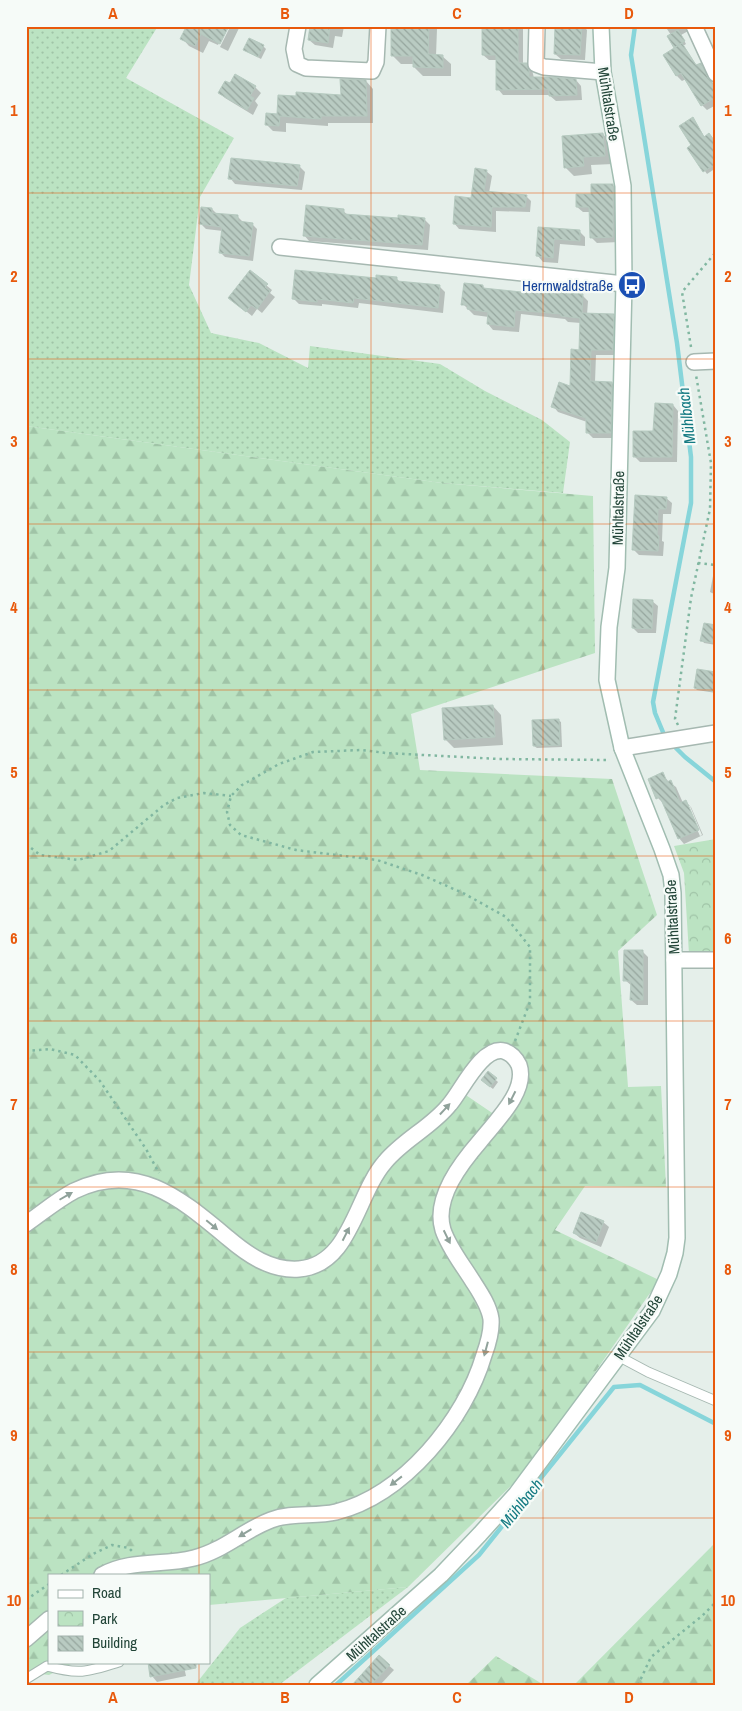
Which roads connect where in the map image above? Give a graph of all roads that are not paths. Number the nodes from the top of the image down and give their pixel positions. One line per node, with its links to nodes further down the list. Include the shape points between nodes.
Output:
1 (298, 26): 2 (street, via 294,49 297,64 306,68 372,71 376,62)
2 (378, 26)
3 (538, 26): 6 (street, via 536,64)
4 (601, 26): 6 (street, Mühltalstraße)
5 (694, 26): 7 (street)
6 (603, 72): 9 (street, Mühltalstraße, via 623,186)
7 (716, 74)
8 (280, 247): 9 (street)
9 (624, 284): 13 (street, Mühltalstraße, via 617,568 609,627 607,680)
10 (716, 361): 11 (street)
11 (694, 362)
12 (716, 734): 13 (street, via 658,743)
13 (624, 754): 14 (street, Mühltalstraße, via 671,875)
14 (674, 960): 15 (street); 17 (street, Mühltalstraße, via 675,1253 656,1303)
15 (716, 960)
16 (26, 1224): 19 (street, one-way to 19, via 76,1190 107,1180 139,1181 169,1192 245,1253 261,1261 279,1268 296,1270 312,1267 337,1250 373,1179 386,1161 448,1108 487,1055 498,1050 510,1054 519,1067 519,1082 504,1114 461,1166 442,1208 442,1227 485,1301 490,1319 488,1341 476,1376 445,1432 394,1482 356,1505 336,1512 281,1517 257,1526 205,1555 124,1566)
17 (618, 1356): 18 (lane); 25 (street, Mühltalstraße, via 516,1494 480,1534 441,1574)
18 (716, 1401)
19 (104, 1574)
20 (48, 1620): 21 (street)
21 (26, 1639)
22 (49, 1664): 23 (lane, via 69,1672 90,1672); 24 (lane)
23 (113, 1664)
24 (26, 1679)
25 (317, 1685)

